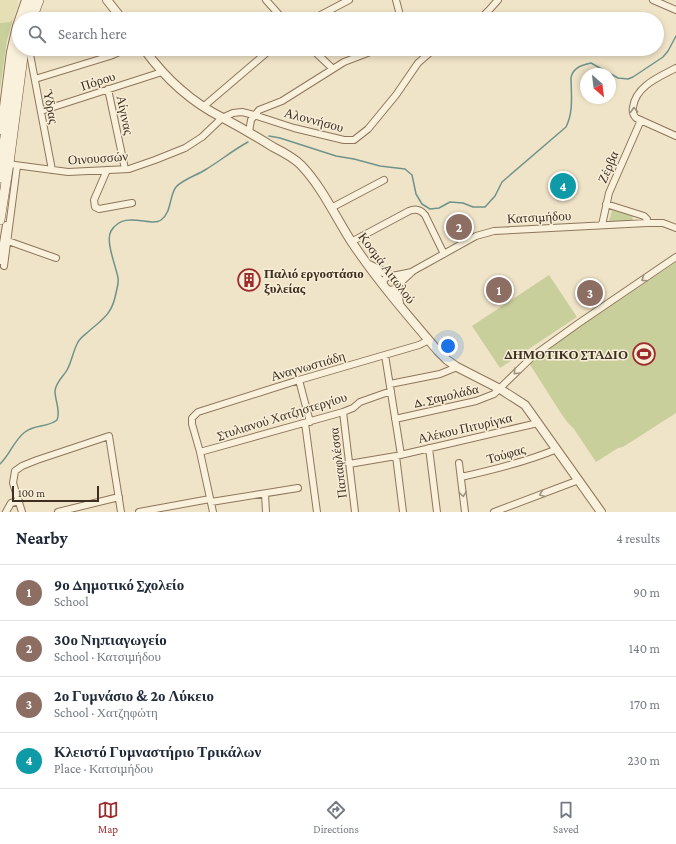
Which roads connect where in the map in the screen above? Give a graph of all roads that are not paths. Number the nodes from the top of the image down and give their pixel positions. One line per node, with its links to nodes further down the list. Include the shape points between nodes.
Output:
1 (25, 0): 11 (street)
2 (31, 0): 12 (main road)
3 (39, 0): 13 (main road)
4 (107, 0): 14 (street)
5 (266, 0): 15 (street)
6 (349, 0): 16 (street)
7 (396, 0): 17 (street)
8 (498, 0): 18 (street)
9 (653, 0): 10 (street)
10 (676, 10)
11 (20, 12)
12 (27, 12)
13 (35, 12)
14 (115, 12)
15 (277, 12)
16 (326, 12)
17 (399, 12)
18 (487, 12)
19 (12, 43): 39 (street)
20 (15, 56): 46 (main road)
21 (23, 56): 42 (main road)
22 (30, 56): 32 (street, Ύδρας)
23 (110, 56): 32 (street)
24 (149, 56): 31 (street, Κοσμά Αιτωλού)
25 (263, 56): 34 (street)
26 (319, 56): 29 (street)
27 (356, 56): 29 (street)
28 (426, 56): 36 (street, Αλοννήσου, via 368,129 354,140 294,128)
29 (332, 68): 36 (street, via 282,101 259,110)
30 (676, 68): 38 (street, one-way to 30, via 634,117 633,111 638,92)
31 (162, 72): 33 (street, Πόρου); 34 (street, Κοσμά Αιτωλού)
32 (35, 79): 35 (street, Ύδρας)
33 (108, 90): 35 (street, Πόρου); 43 (street, Αίγινας)
34 (203, 107): 37 (street, Κοσμά Αιτωλού)
35 (41, 111): 44 (street, Ύδρας)
36 (254, 115): 37 (street, Αλοννήσου, via 242,112); 40 (street)
37 (222, 118): 40 (street, Κοσμά Αιτωλού); 43 (street, Οινουσσών, via 202,138 185,148)
38 (641, 120): 41 (street); 49 (street, Ζέρβα, via 616,174)
39 (0, 131)
40 (249, 132): 50 (street, Κοσμά Αιτωλού, via 300,164)
41 (676, 136)
42 (14, 165): 44 (street, Οινουσσών); 52 (main road); 57 (street); 62 (street)
43 (125, 169): 45 (street, Οινουσσών)
44 (52, 170): 45 (street, Οινουσσών)
45 (107, 170): 48 (street, via 94,205 99,209)
46 (0, 178)
47 (384, 180): 50 (street)
48 (132, 203)
49 (606, 204): 51 (street); 55 (street, Ζέρβα)
50 (330, 208): 58 (street, Κοσμά Αιτωλού)
51 (637, 213): 53 (street, via 646,217); 54 (street)
52 (0, 220)
53 (647, 223): 54 (street, Κατσιμήδου); 56 (street, Κατσιμήδου, via 663,223)
54 (635, 224): 55 (street, Κατσιμήδου)
55 (602, 225): 59 (street, Κατσιμήδου, via 494,231 476,236)
56 (676, 228)
57 (8, 241): 61 (street); 62 (street)
58 (351, 242): 59 (street, via 414,210 425,215); 63 (street, Κοσμά Αιτωλού)
59 (444, 254): 64 (street, Κατσιμήδου)
60 (676, 257): 74 (street, Δ. Σαμολάδα, one-way to 74, via 533,356)
61 (56, 258)
62 (2, 263)
63 (367, 264): 65 (street); 67 (street, Κοσμά Αιτωλού)
64 (413, 271): 65 (street); 66 (street)
65 (391, 275): 66 (street, via 397,279); 67 (street, via 385,278)
66 (397, 285): 67 (street, via 392,290); 68 (street)
67 (384, 287): 68 (street, Κοσμά Αιτωλού)
68 (400, 306): 69 (street, Κοσμά Αιτωλού)
69 (429, 340): 70 (street, Αναγνωστιάδη); 71 (street, Κοσμά Αιτωλού, via 446,360)
70 (385, 355): 72 (street, Αναγνωστιάδη); 73 (street)
71 (457, 366): 73 (street, Στυλιανού Χατζηστεργίου, via 440,374); 74 (street, Κοσμά Αιτωλού)
72 (299, 380): 77 (street); 81 (street, Αναγνωστιάδη, via 202,409 194,415 192,424)
73 (390, 388): 75 (street, Στυλιανού Χατζηστεργίου); 76 (street)
74 (500, 389): 76 (street, Δ. Σαμολάδα, via 476,401); 78 (street, Κοσμά Αιτωλού, via 525,406)
75 (343, 412): 77 (street, Στυλιανού Χατζηστεργίου); 84 (street, Παπαφλέσσα)
76 (395, 419): 82 (street)
77 (307, 422): 81 (street, Στυλιανού Χατζηστεργίου); 100 (street)
78 (538, 423): 79 (street, Αλέκου Πιτυρίγκα); 80 (street, Κοσμά Αιτωλού)
79 (429, 448): 82 (street, Αλέκου Πιτυρίγκα); 103 (street)
80 (556, 448): 85 (street, Τούφας, via 527,460); 86 (street, Κοσμά Αιτωλού)
81 (200, 452): 91 (street)
82 (398, 455): 84 (street, Αλέκου Πιτυρίγκα); 102 (street)
83 (459, 463): 85 (street)
84 (349, 464): 101 (street, Παπαφλέσσα)
85 (460, 477): 104 (street, one-way to 104)
86 (579, 480): 105 (street, one-way to 105); 106 (street, Κοσμά Αιτωλού)
87 (298, 488): 88 (street)
88 (265, 494): 91 (street); 99 (street)
89 (119, 497): 90 (street, via 109,436 37,460 15,471 13,480); 95 (street); 96 (street)
90 (19, 501): 93 (street, via 11,503); 94 (street)
91 (210, 501): 92 (street); 98 (street)
92 (169, 509): 97 (street)
93 (6, 512)
94 (22, 512)
95 (58, 512)
96 (121, 512)
97 (139, 512)
98 (213, 512)
99 (266, 512)
100 (317, 512)
101 (355, 512)
102 (403, 512)
103 (437, 512)
104 (465, 512)
105 (494, 512)
106 (601, 512)

